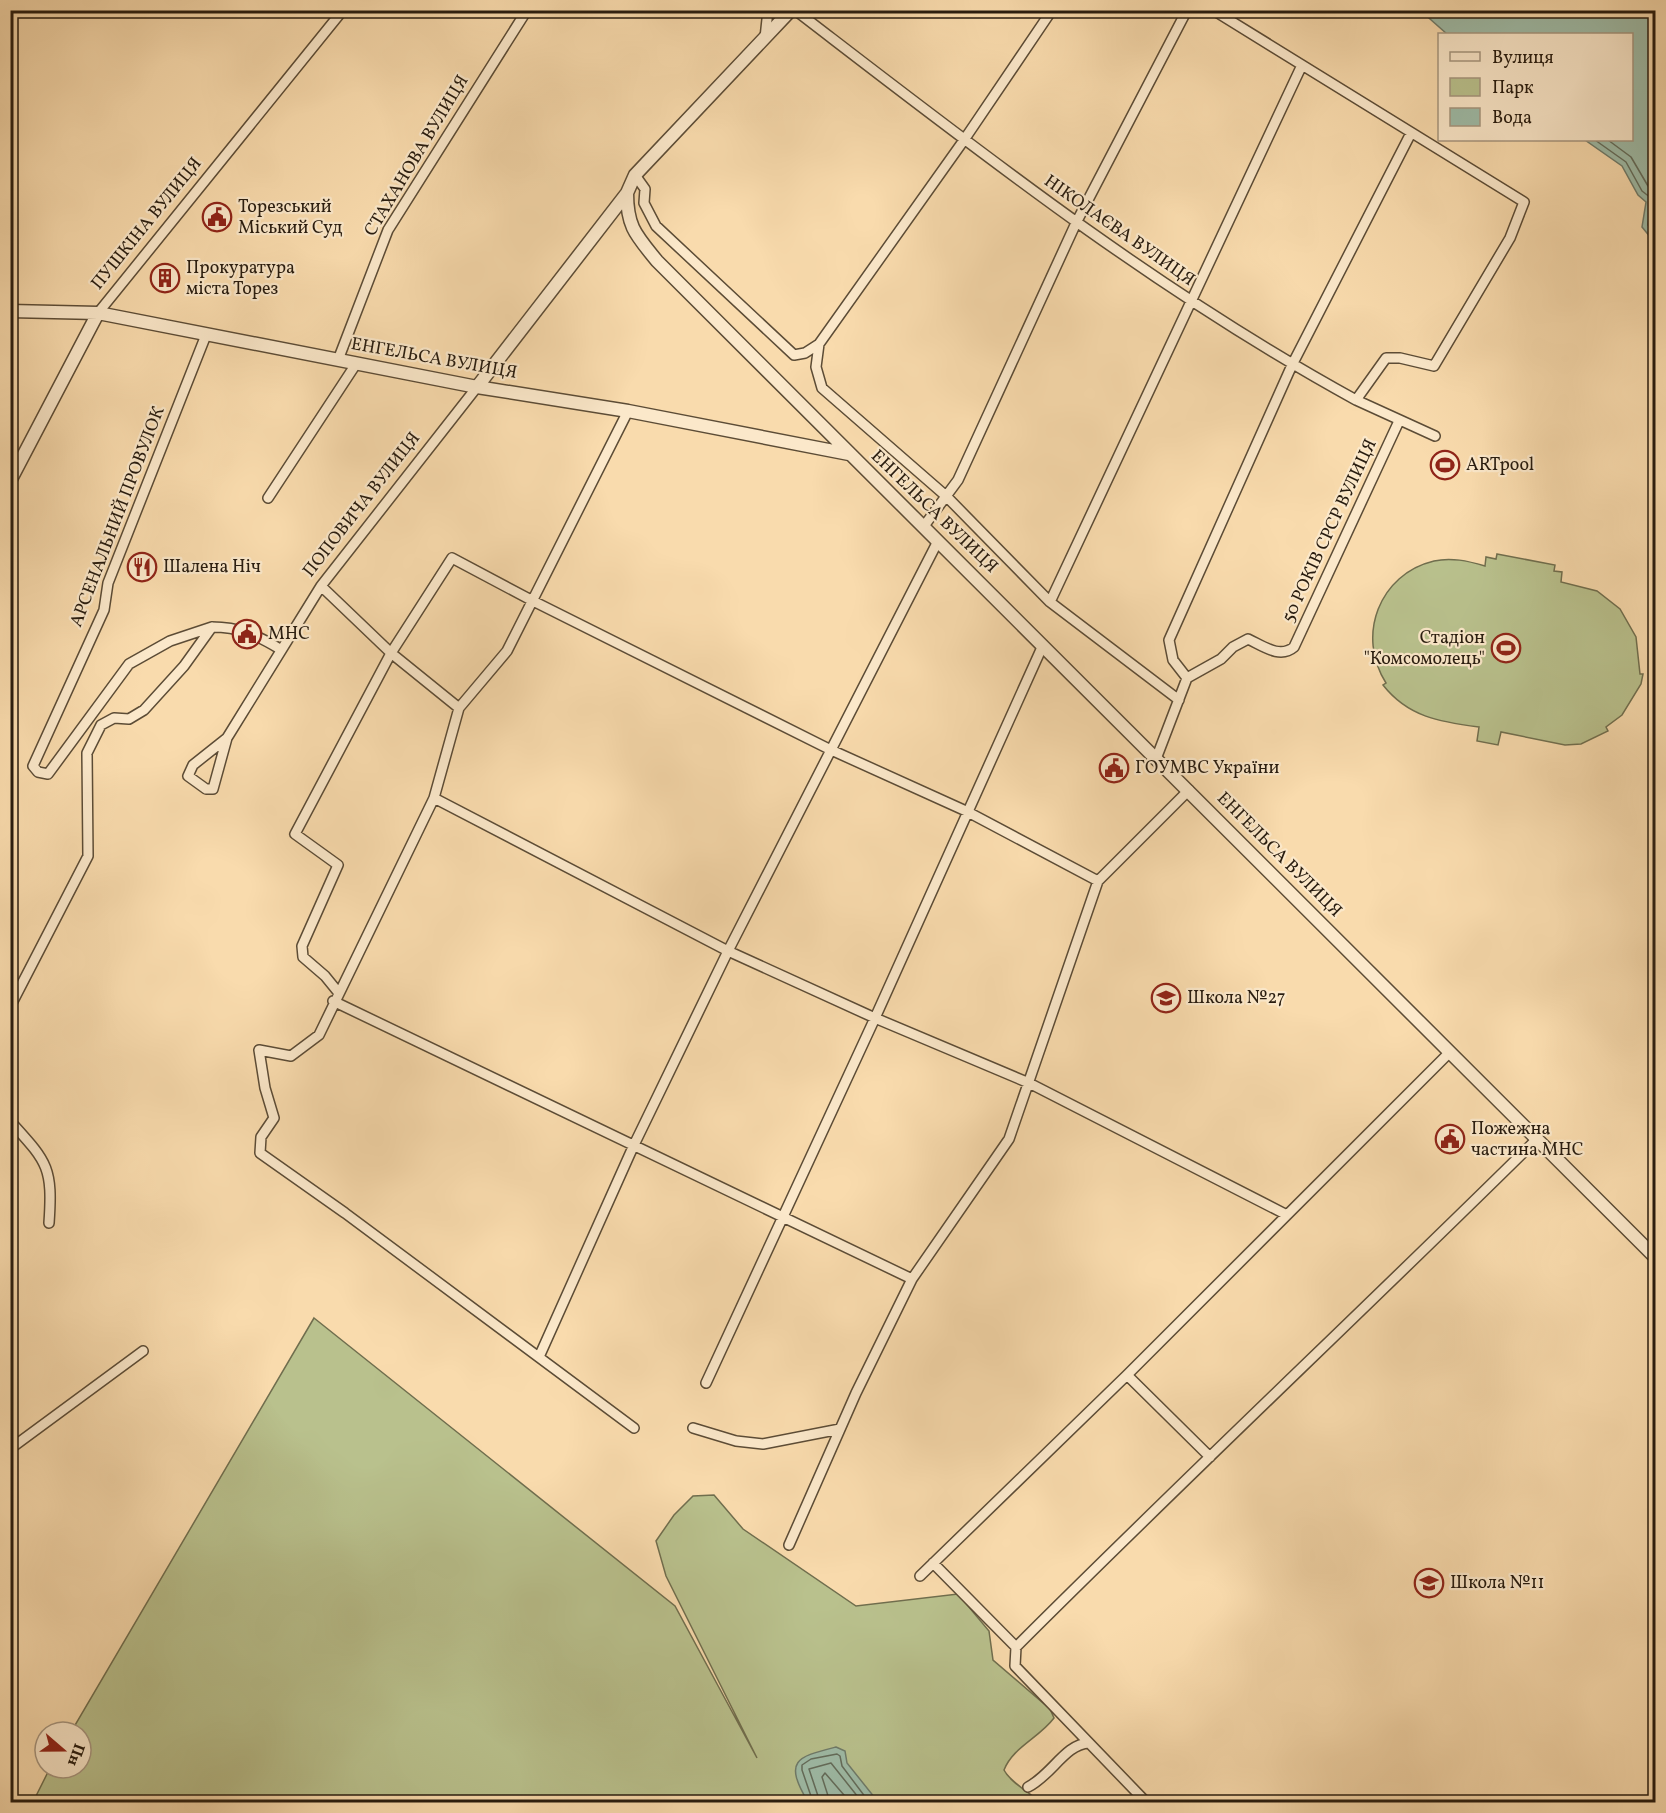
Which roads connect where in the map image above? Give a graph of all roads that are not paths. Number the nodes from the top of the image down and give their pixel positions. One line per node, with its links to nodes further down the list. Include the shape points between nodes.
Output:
1 (343, 10): 17 (street, ПУШКІНА ВУЛИЦЯ)
2 (527, 10): 20 (street, СТАХАНОВА ВУЛИЦЯ, via 388,230)
3 (768, 10): 8 (street)
4 (793, 10): 8 (street); 11 (street, НІКОЛАЄВА ВУЛИЦЯ)
5 (1053, 10): 11 (street)
6 (1186, 10): 14 (street)
7 (1214, 10): 9 (street)
8 (765, 39): 12 (street)
9 (1302, 65): 10 (street); 15 (street)
10 (1411, 133): 22 (street); 24 (street, via 1524,202 1509,238 1434,366 1400,357 1386,358)
11 (964, 140): 14 (street, НІКОЛАЄВА ВУЛИЦЯ); 19 (street)
12 (635, 175): 13 (street); 19 (street, via 645,189 644,203 656,226 794,355)
13 (627, 192): 23 (street); 28 (street, ЕНГЕЛЬСА ВУЛИЦЯ, via 627,216 657,261)
14 (1076, 223): 15 (street, НІКОЛАЄВА ВУЛИЦЯ); 30 (street, via 958,480)
15 (1190, 301): 22 (street, НІКОЛАЄВА ВУЛИЦЯ); 36 (street)
16 (10, 311): 17 (street, ЕНГЕЛЬСА ВУЛИЦЯ)
17 (98, 313): 18 (street, ЕНГЕЛЬСА ВУЛИЦЯ); 29 (street, ПУШКІНА ВУЛИЦЯ)
18 (206, 335): 20 (street, ЕНГЕЛЬСА ВУЛИЦЯ); 37 (street, АРСЕНАЛЬНИЙ ПРОВУЛОК, via 108,583 104,610 33,766 48,774 129,664 170,641)
19 (819, 344): 30 (street, via 816,367 822,388)
20 (338, 360): 21 (street, ЕНГЕЛЬСА ВУЛИЦЯ)
21 (356, 364): 23 (street, ЕНГЕЛЬСА ВУЛИЦЯ); 31 (street)
22 (1292, 365): 24 (street, НІКОЛАЄВА ВУЛИЦЯ); 41 (street, via 1170,640 1173,660)
23 (477, 387): 25 (street, ЕНГЕЛЬСА ВУЛИЦЯ); 34 (street, ПОПОВИЧА ВУЛИЦЯ)
24 (1356, 400): 26 (street, НІКОЛАЄВА ВУЛИЦЯ)
25 (628, 411): 28 (street, ЕНГЕЛЬСА ВУЛИЦЯ); 35 (street)
26 (1399, 421): 27 (street, НІКОЛАЄВА ВУЛИЦЯ); 41 (street, 50 РОКІВ СРСР ВУЛИЦЯ, via 1294,647 1280,653 1248,639)
27 (1435, 436)
28 (849, 454): 32 (street, ЕНГЕЛЬСА ВУЛИЦЯ)
29 (10, 481)
30 (946, 496): 32 (street); 36 (street)
31 (268, 498)
32 (924, 526): 33 (street, ЕНГЕЛЬСА ВУЛИЦЯ)
33 (938, 541): 38 (street, ЕНГЕЛЬСА ВУЛИЦЯ); 45 (street)
34 (321, 586): 39 (street, ПОПОВИЧА ВУЛИЦЯ); 40 (street)
35 (533, 602): 40 (street, via 452,558); 43 (street, via 507,651); 45 (street)
36 (1050, 602): 42 (street)
37 (212, 627): 39 (street, via 253,633); 53 (street, via 184,666 144,710 101,725 87,753 88,856)
38 (1043, 645): 46 (street, ЕНГЕЛЬСА ВУЛИЦЯ); 49 (street)
39 (280, 649): 44 (street, ПОПОВИЧА ВУЛИЦЯ)
40 (391, 653): 43 (street); 52 (street, via 295,834 338,865 302,946 303,957 325,976)
41 (1187, 678): 42 (street)
42 (1179, 700): 46 (street)
43 (459, 708): 48 (street)
44 (227, 738): 44 (street, ПОПОВИЧА ВУЛИЦЯ, via 193,765 188,776 207,789 213,789 217,782)
45 (829, 749): 49 (street); 51 (street)
46 (1156, 759): 47 (street, ЕНГЕЛЬСА ВУЛИЦЯ)
47 (1189, 790): 50 (street); 55 (street, ЕНГЕЛЬСА ВУЛИЦЯ)
48 (434, 798): 51 (street); 52 (street)
49 (966, 811): 50 (street); 54 (street)
50 (1098, 881): 56 (street)
51 (728, 951): 54 (street); 59 (street)
52 (336, 996): 59 (street); 66 (street, via 319,1035 291,1056 259,1050 274,1118 261,1137 260,1153)
53 (10, 1007)
54 (875, 1018): 56 (street); 61 (street)
55 (1450, 1052): 58 (street, ЕНГЕЛЬСА ВУЛИЦЯ); 60 (street)
56 (1029, 1083): 60 (street); 64 (street, via 1009,1139)
57 (10, 1121): 62 (street, via 35,1148 50,1172)
58 (1538, 1138): 63 (street, ЕНГЕЛЬСА ВУЛИЦЯ); 73 (street)
59 (633, 1147): 61 (street); 66 (street)
60 (1287, 1215): 67 (street)
61 (781, 1218): 64 (street); 68 (street)
62 (49, 1223)
63 (1656, 1258)
64 (912, 1279): 71 (street)
65 (143, 1351): 72 (street)
66 (539, 1357): 69 (street)
67 (1127, 1375): 73 (street); 75 (street)
68 (706, 1383)
69 (634, 1428)
70 (693, 1428): 71 (street, via 736,1441 763,1444)
71 (840, 1429): 74 (street)
72 (10, 1449)
73 (1210, 1457): 77 (street)
74 (789, 1545)
75 (933, 1563): 76 (street); 77 (street)
76 (920, 1576)
77 (1016, 1647): 78 (street, via 1015,1666)
78 (1089, 1743): 79 (street, via 1074,1746 1047,1775); 80 (street)
79 (1028, 1787)
80 (1146, 1803)

